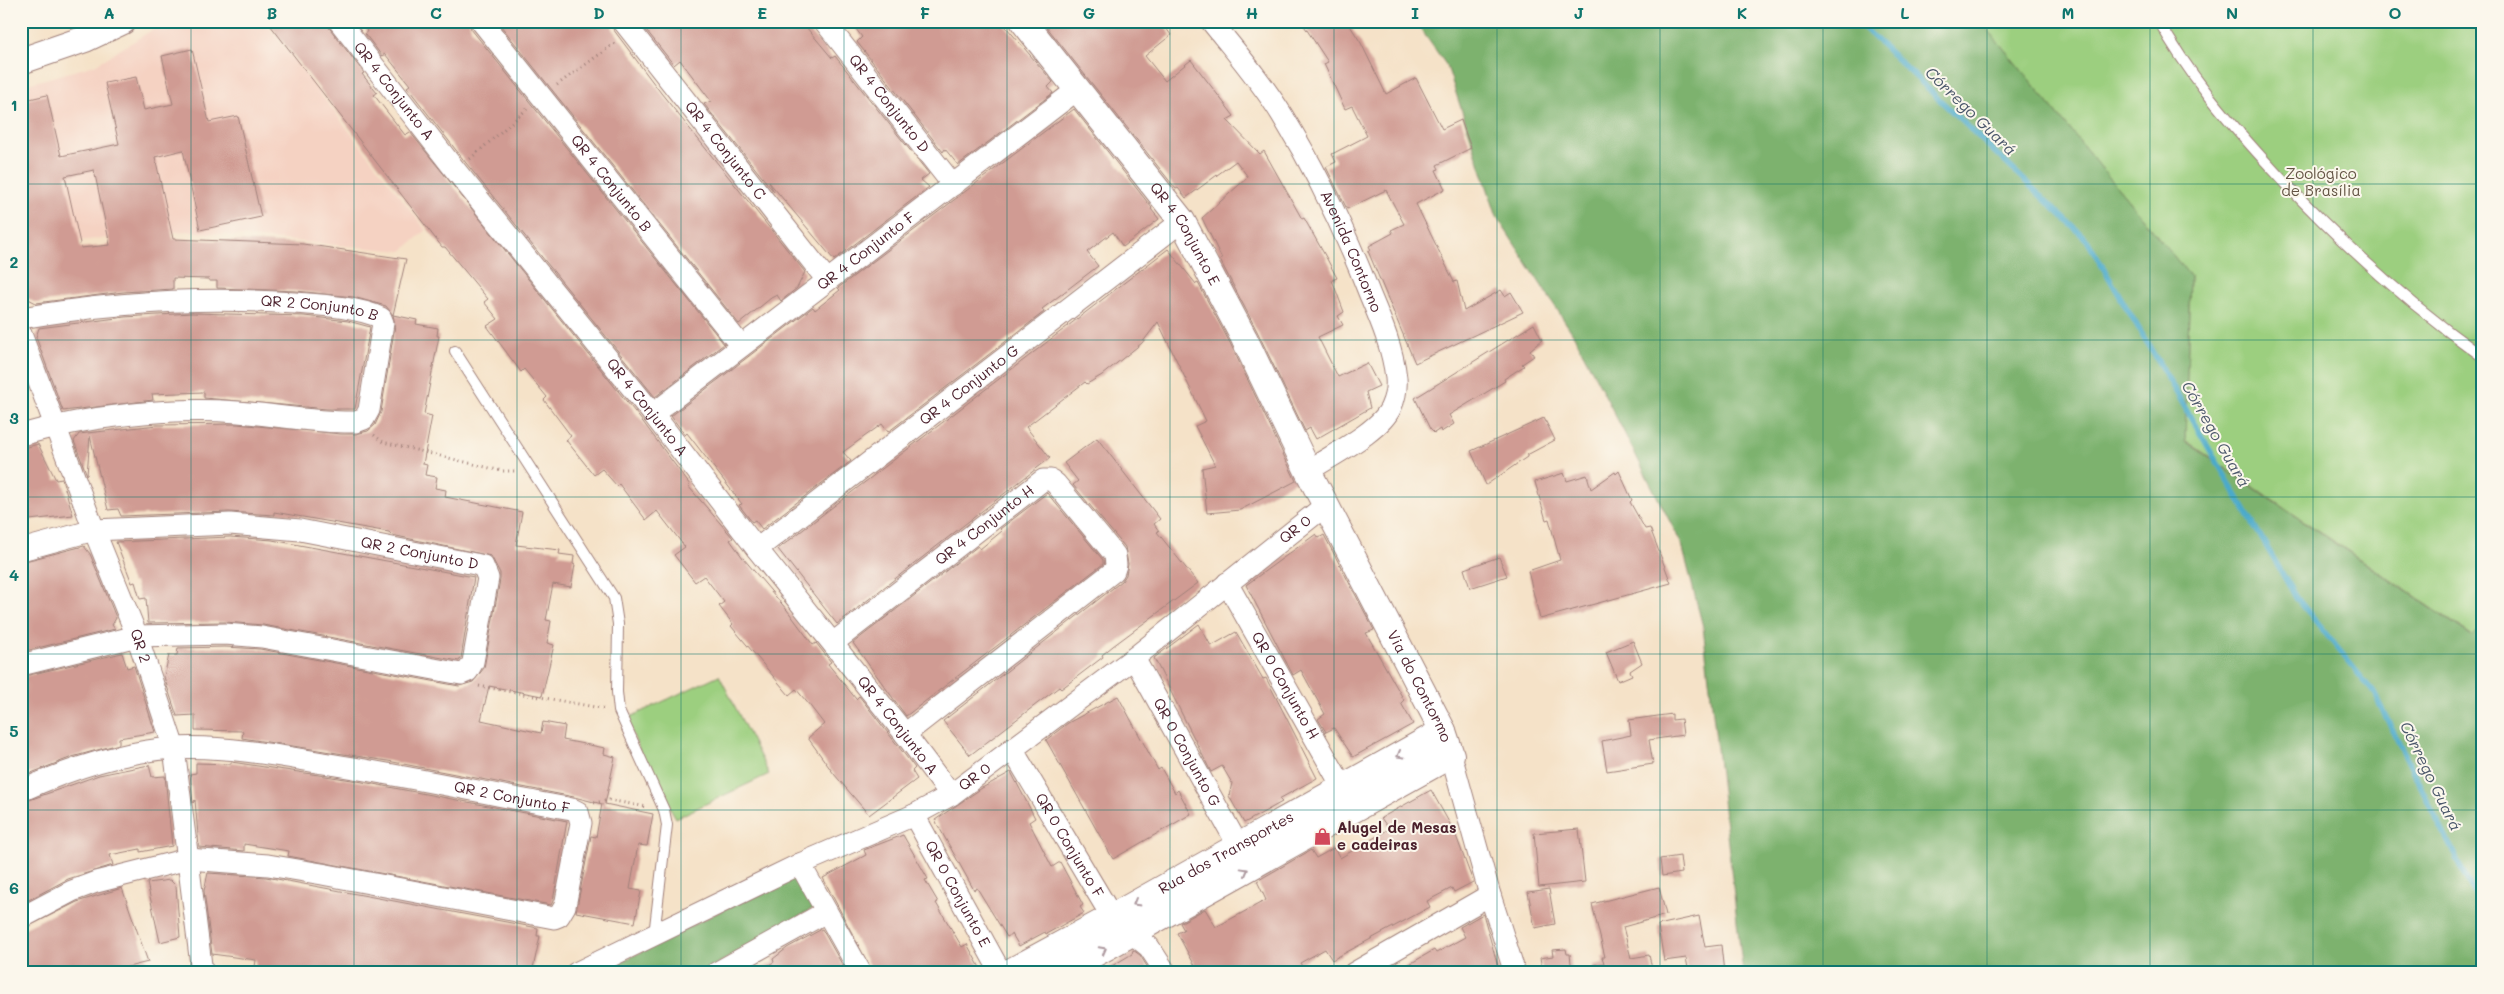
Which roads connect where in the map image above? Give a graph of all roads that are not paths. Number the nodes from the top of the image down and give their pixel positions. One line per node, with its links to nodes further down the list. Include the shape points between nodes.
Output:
1 (123, 21): 9 (street)
2 (339, 21): 19 (street, QR 4 Conjunto A)
3 (480, 21): 16 (street, QR 4 Conjunto B)
4 (624, 21): 13 (street, QR 4 Conjunto C)
5 (824, 21): 11 (street, QR 4 Conjunto D)
6 (1023, 21): 10 (street, QR 4 Conjunto E)
7 (1211, 21): 22 (street, Avenida Contorno, via 1282,114 1316,176 1348,238 1392,358 1396,387 1390,410 1369,431)
8 (2158, 21): 18 (lane, via 2235,128 2310,211 2437,324)
9 (21, 61)
10 (1078, 90): 11 (street, QR 4 Conjunto F); 12 (street, QR 4 Conjunto E)
11 (953, 185): 13 (street, QR 4 Conjunto F)
12 (1182, 221): 22 (street, QR 4 Conjunto E, via 1244,338); 25 (street, QR 4 Conjunto G)
13 (827, 280): 16 (street, QR 4 Conjunto F)
14 (21, 318): 20 (street, QR 2 Conjunto B, via 137,301 225,299 315,304 376,315 383,323 369,410 364,419 346,423 236,412 181,412)
15 (21, 334): 20 (street, QR 2)
16 (741, 346): 19 (street, QR 4 Conjunto F)
17 (455, 351): 48 (lane, via 614,598 618,624 619,711 664,810 667,825)
18 (2483, 357)
19 (653, 414): 25 (street, QR 4 Conjunto A)
20 (54, 425): 21 (street); 24 (street, QR 2)
21 (21, 435)
22 (1308, 471): 23 (street, Via do Contormo)
23 (1326, 505): 27 (street, QR 0); 33 (street, Via do Contormo)
24 (94, 530): 26 (street); 28 (street, QR 2); 28 (street, QR 2 Conjunto D, via 230,524 300,530 483,566 488,578 473,662 468,671 461,674 262,637 225,634)
25 (757, 549): 29 (street, QR 4 Conjunto A)
26 (21, 550)
27 (1227, 583): 30 (street, QR 0); 36 (street, QR 0 Conjunto H)
28 (137, 636): 31 (street); 34 (street, QR 2)
29 (833, 643): 32 (street, QR 4 Conjunto A); 32 (street, QR 4 Conjunto H, via 1043,480 1056,484 1115,555 1114,571)
30 (1134, 658): 35 (street, QR 0); 40 (street, QR 0 Conjunto G)
31 (21, 665)
32 (905, 734): 38 (street, QR 4 Conjunto A)
33 (1447, 743): 36 (street, Rua dos Transportes, one-way to 36); 43 (street, Via do Contormo); 47 (street, Rua dos Transportes, one-way to 33)
34 (174, 748): 37 (street, QR 2 Conjunto F, via 104,760 56,775); 41 (street, QR 2); 41 (street, QR 2 Conjunto F, via 289,757 572,809 578,812 582,823 565,906 554,918 268,865)
35 (1012, 749): 38 (street, QR 0); 45 (street, QR 0 Conjunto F)
36 (1342, 786): 40 (street, Rua dos Transportes)
37 (21, 791)
38 (950, 795): 39 (street, QR 0)
39 (914, 815): 42 (street, QR 0); 53 (street, QR 0 Conjunto E)
40 (1238, 845): 45 (street, Rua dos Transportes, one-way to 45)
41 (188, 859): 46 (street, via 96,882); 49 (street, QR 2)
42 (800, 864): 44 (street); 48 (street, QR 0)
43 (1490, 895): 57 (street); 58 (street, Via do Contormo)
44 (826, 912): 51 (street); 52 (street)
45 (1112, 917): 47 (street, QR 0 Conjunto F); 54 (street, Rua dos Transportes)
46 (21, 918)
47 (1135, 933): 55 (street, Rua dos Transportes, one-way to 47); 56 (street, QR 0 Conjunto F, via 1149,946)
48 (654, 936): 50 (street, QR 0)
49 (202, 973)
50 (576, 973)
51 (716, 973)
52 (861, 973)
53 (1001, 973)
54 (1008, 973)
55 (1060, 973)
56 (1166, 973)
57 (1354, 973)
58 (1515, 973)

